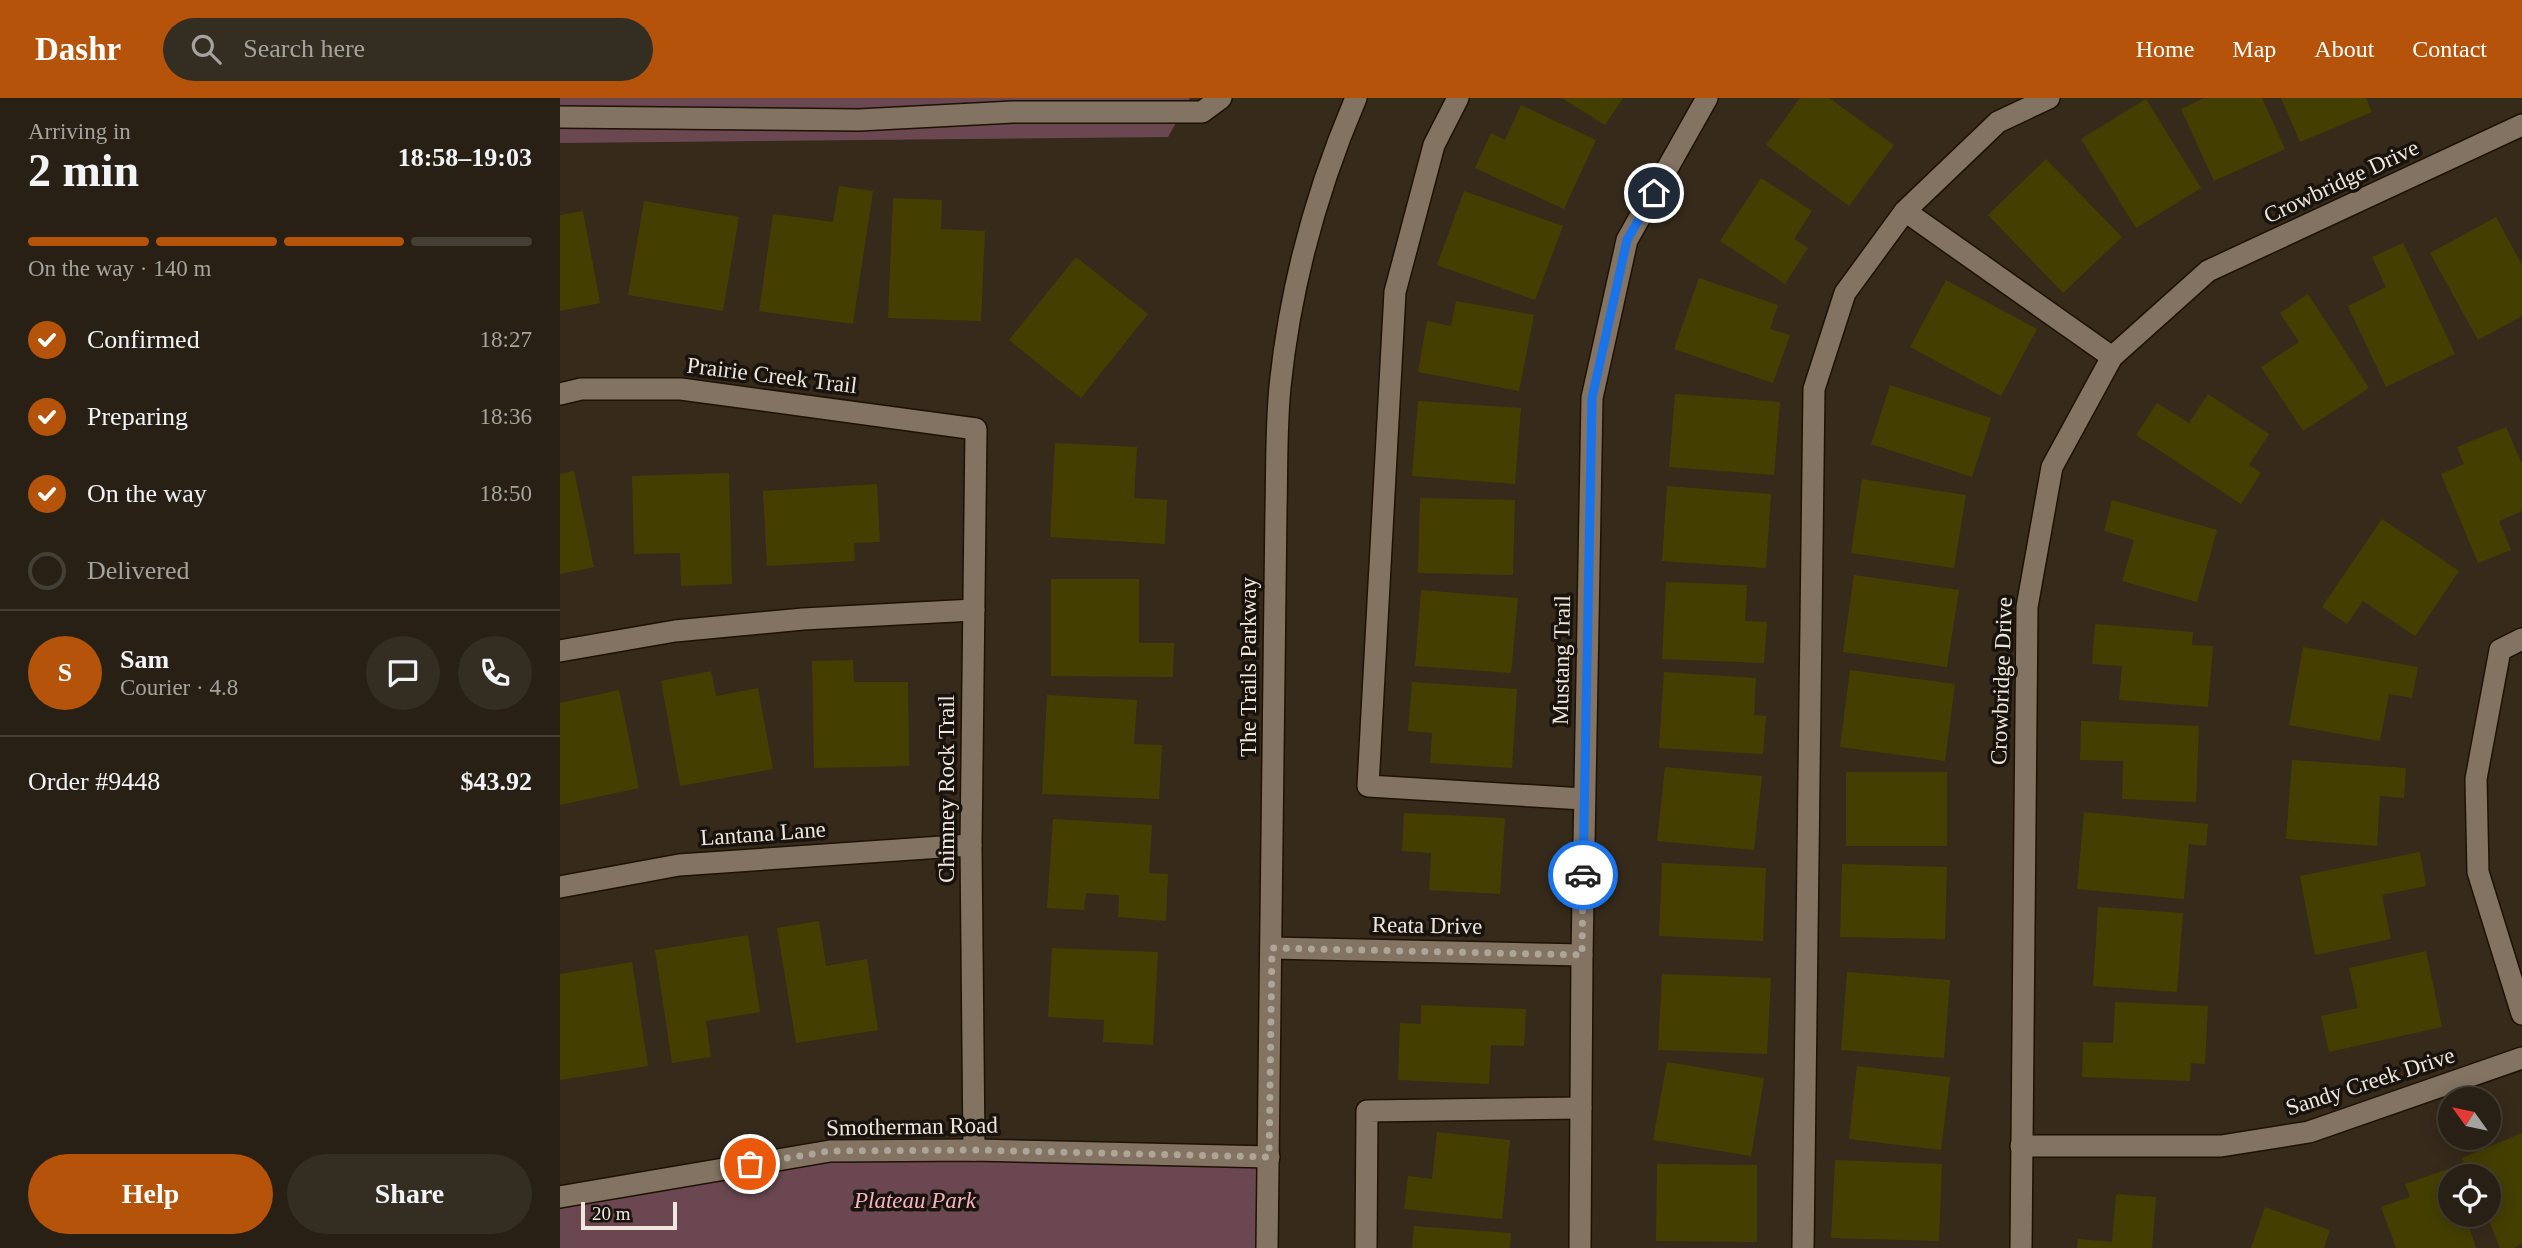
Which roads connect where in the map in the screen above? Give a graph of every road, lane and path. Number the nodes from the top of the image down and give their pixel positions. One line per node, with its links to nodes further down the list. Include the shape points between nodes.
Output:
1 (1222, 98): 6 (street, via 1202,112 1013,112 859,120)
2 (1356, 98): 18 (street, The Trails Parkway, via 1300,265 1280,387)
3 (1458, 98): 15 (street, via 1433,145 1395,292 1368,786)
4 (1707, 98): 15 (street, Mustang Trail, via 1627,240 1592,398)
5 (2049, 98): 8 (street, via 1998,122)
6 (560, 117)
7 (2522, 125): 9 (street, Crowbridge Drive, via 2207,271)
8 (1905, 211): 9 (street); 30 (street, via 1845,293 1814,389)
9 (2112, 357): 23 (street, Crowbridge Drive, via 2052,467 2027,607)
10 (560, 394): 11 (street, Prairie Creek Trail, via 681,389)
11 (976, 429): 12 (street, Chimney Rock Trail)
12 (974, 610): 14 (street, via 675,631); 16 (street, Chimney Rock Trail)
13 (2522, 639): 20 (street, via 2500,649 2476,779 2478,873)
14 (560, 651)
15 (1584, 799): 19 (street, Mustang Trail)
16 (971, 845): 17 (street, Lantana Lane, via 679,865); 24 (street, Chimney Rock Trail)
17 (560, 887)
18 (1272, 948): 19 (street, Reata Drive); 25 (street, The Trails Parkway)
19 (1582, 955): 22 (street, Mustang Trail)
20 (2522, 1014)
21 (2522, 1058): 23 (street, Sandy Creek Drive, via 2309,1132 2221,1146)
22 (1581, 1108): 28 (street, via 1367,1111); 29 (street, Mustang Trail)
23 (2021, 1146): 31 (street, Crowbridge Drive)
24 (974, 1150): 25 (street, Smotherman Road); 26 (street, Smotherman Road, via 830,1151)
25 (1269, 1157): 27 (street, The Trails Parkway)
26 (560, 1197)
27 (1267, 1248)
28 (1366, 1248)
29 (1580, 1248)
30 (1803, 1248)
31 (2021, 1248)

